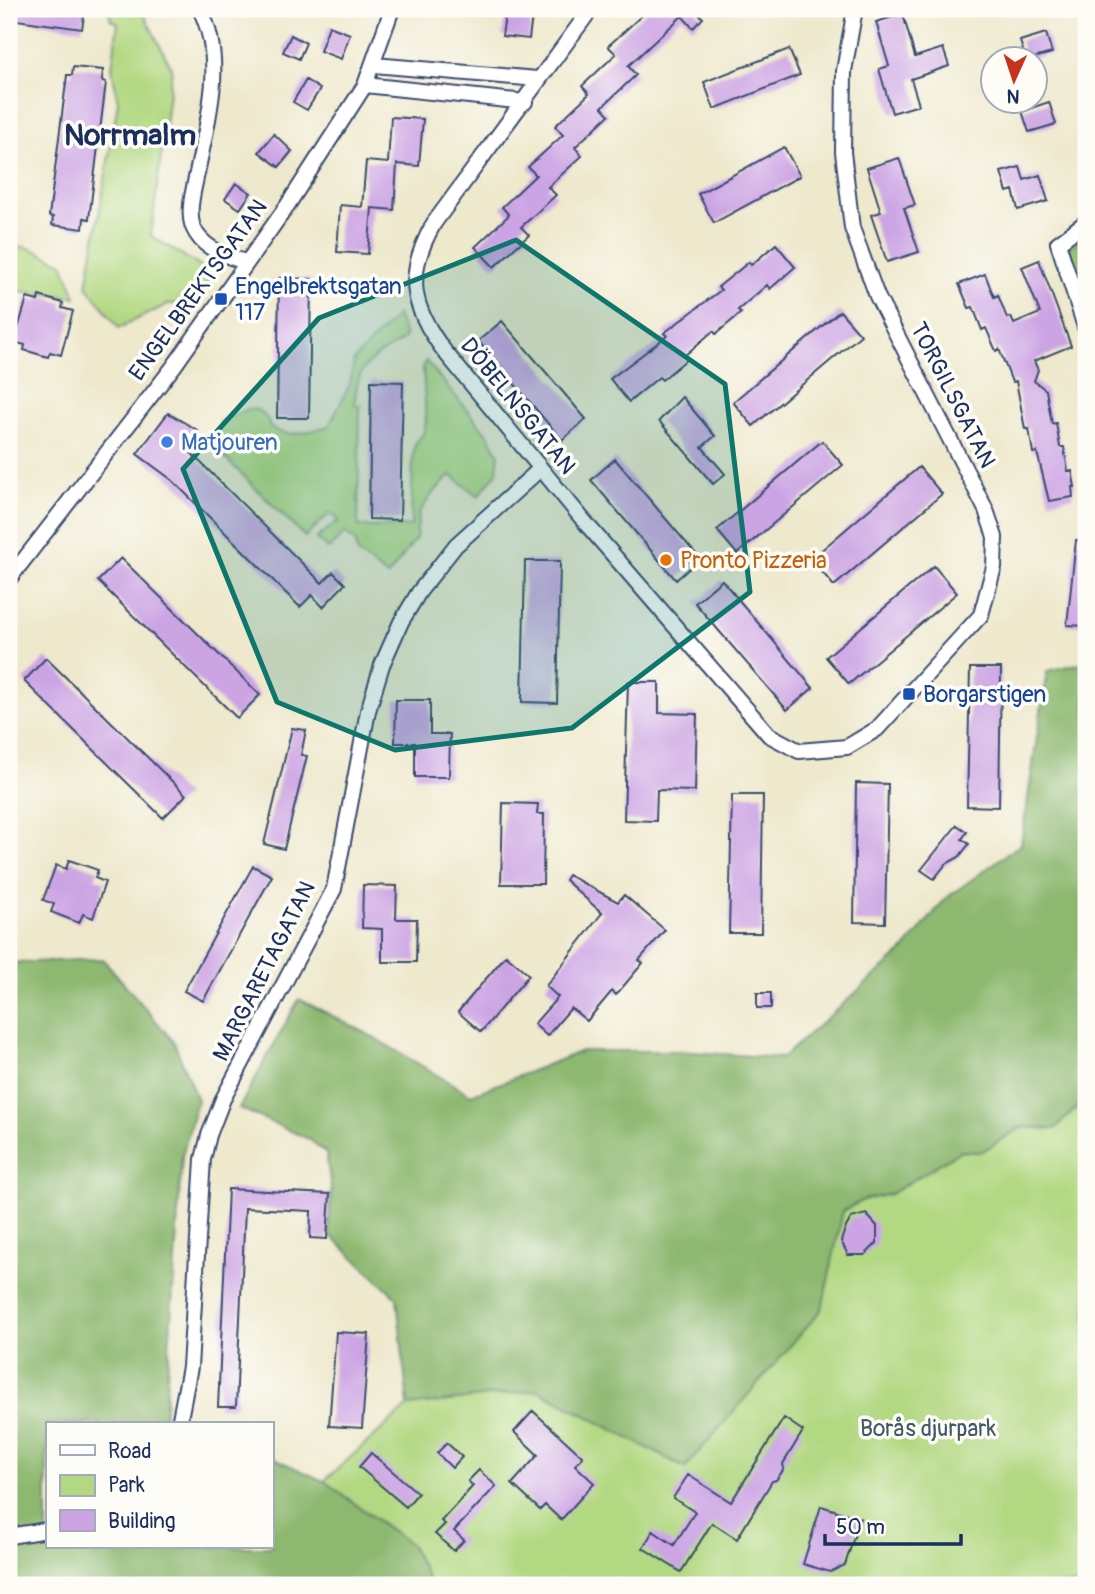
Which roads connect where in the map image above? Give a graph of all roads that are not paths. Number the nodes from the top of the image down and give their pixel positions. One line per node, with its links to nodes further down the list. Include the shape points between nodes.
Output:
1 (200, 9): 10 (street, via 208,26 214,75 192,225 202,241 218,253)
2 (392, 9): 5 (street, ENGELBREKTSGATAN)
3 (591, 9): 6 (street, DÖBELNSGATAN)
4 (855, 9): 14 (street, TORGILSGATAN, via 844,71 843,152 852,228 877,296 986,510 995,537 994,567 981,615 877,729)
5 (374, 65): 6 (street); 7 (street, ENGELBREKTSGATAN)
6 (537, 79): 8 (street, DÖBELNSGATAN)
7 (365, 85): 8 (street); 10 (street, ENGELBREKTSGATAN, via 295,195)
8 (525, 102): 12 (street, DÖBELNSGATAN, via 421,245 414,292 427,329)
9 (1086, 222): 11 (street, via 1058,243)
10 (245, 262): 13 (street, ENGELBREKTSGATAN, via 174,366)
11 (1086, 330)
12 (540, 469): 14 (street, DÖBELNSGATAN, via 769,735 799,751); 15 (street, MARGARETAGATAN, via 439,565 407,612 382,665 368,711 334,889 223,1099 209,1135 203,1159 190,1367)
13 (9, 579)
14 (847, 747)
15 (179, 1422)
16 (46, 1530): 17 (street)
17 (9, 1536)

